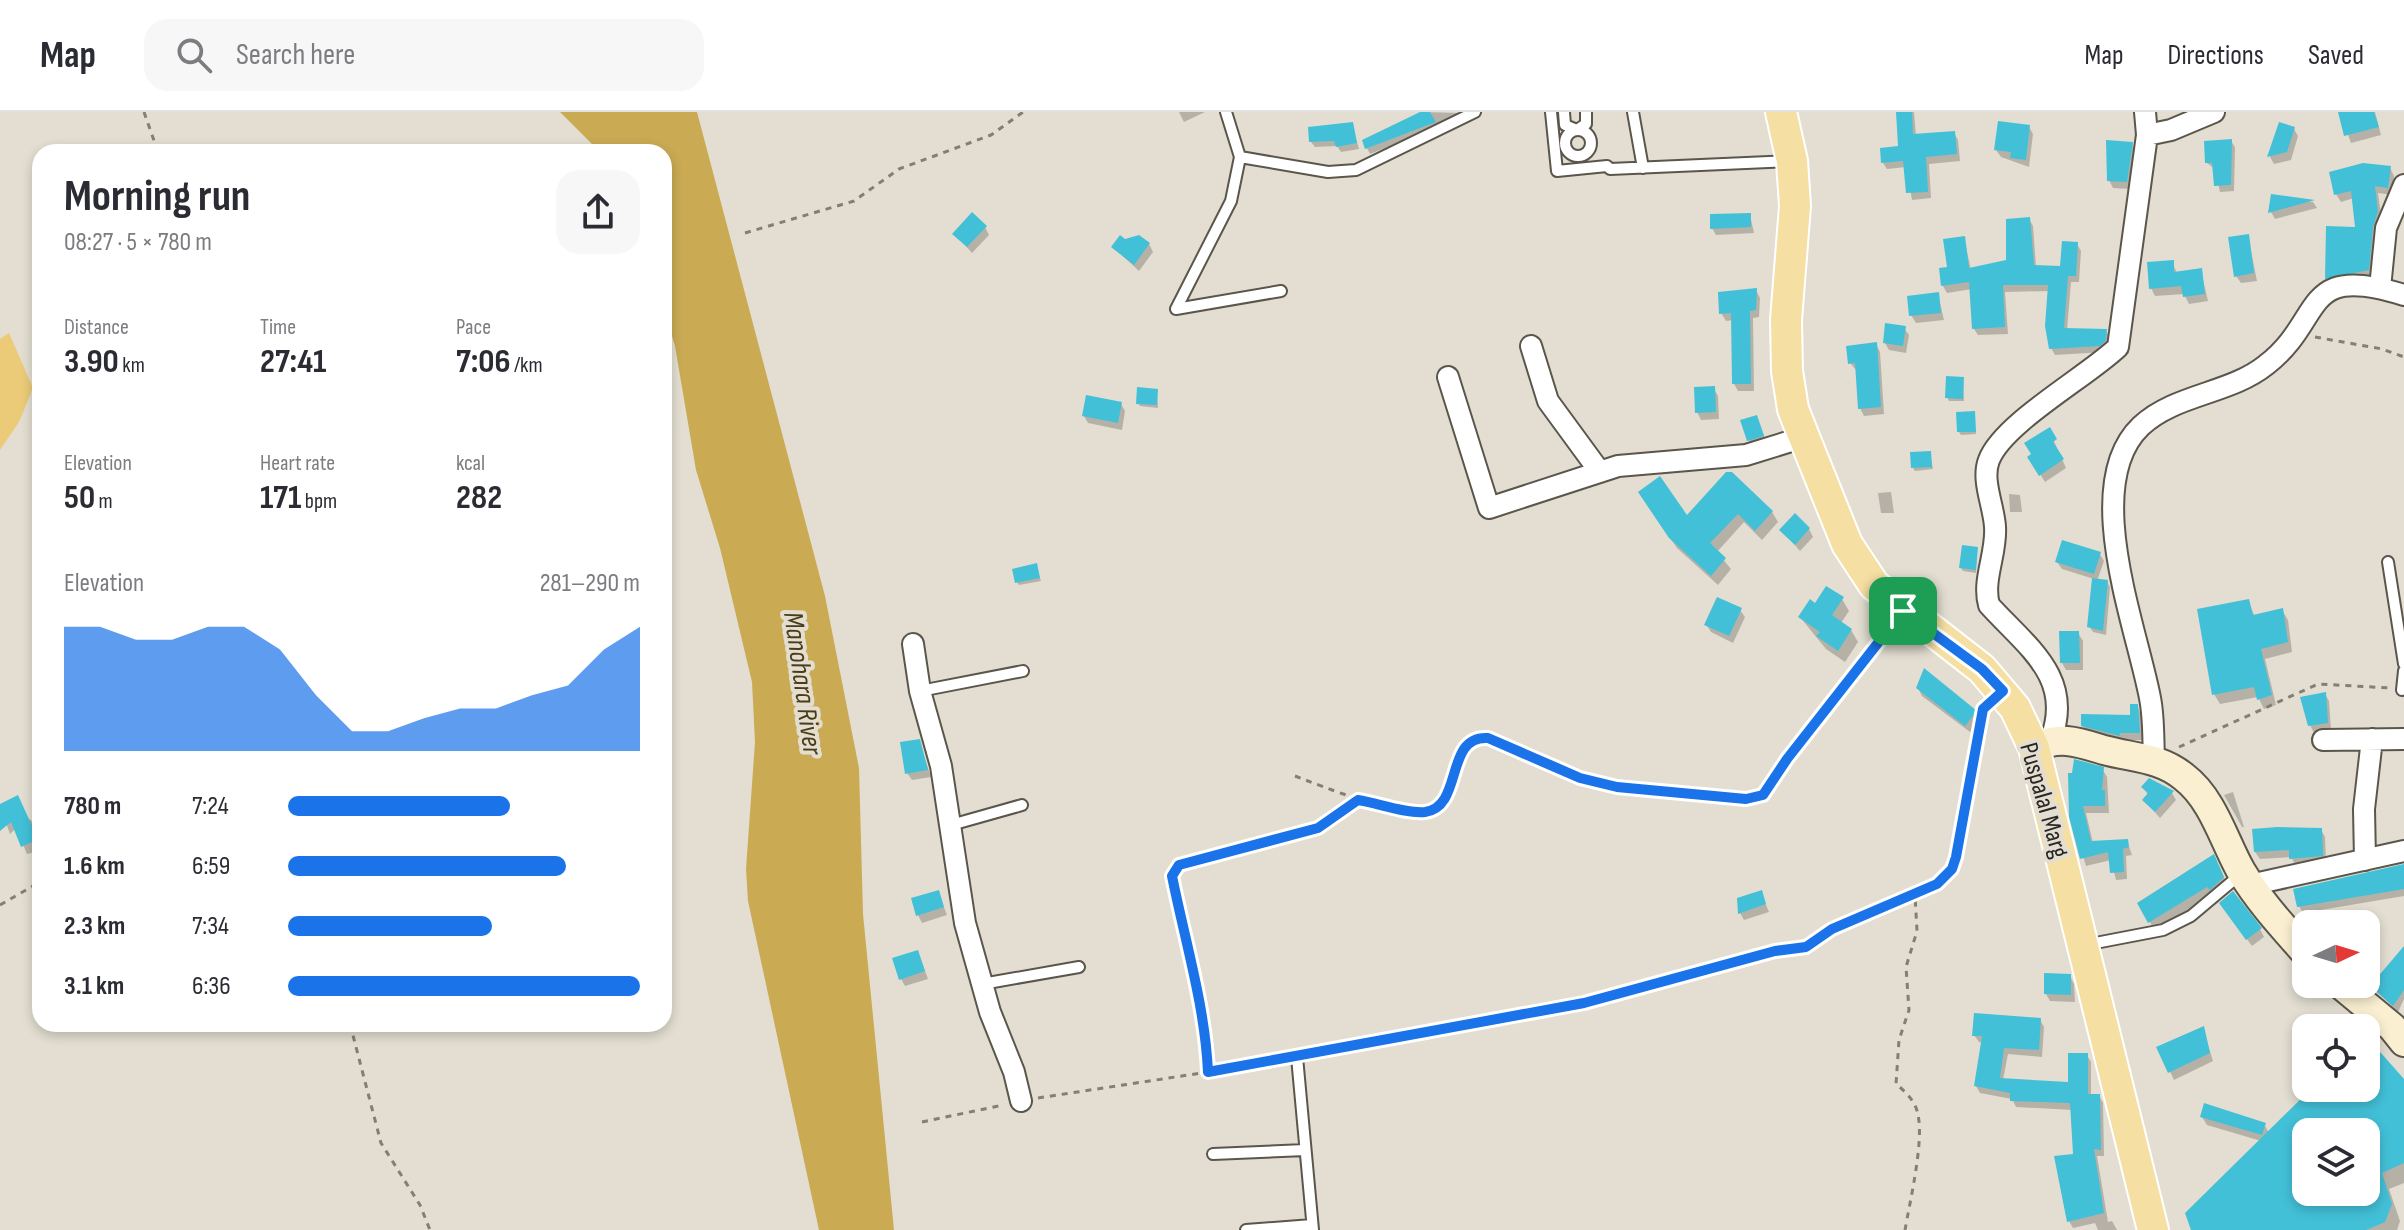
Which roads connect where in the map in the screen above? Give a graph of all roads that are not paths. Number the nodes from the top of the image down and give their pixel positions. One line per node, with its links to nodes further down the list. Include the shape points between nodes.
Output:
1 (1226, 112): 11 (lane)
2 (1475, 112): 11 (lane, via 1356,170 1328,172)
3 (1551, 112): 13 (lane, via 1557,171)
4 (1564, 112): 5 (lane, via 1565,125 1577,130 1586,124)
5 (1586, 112)
6 (1633, 112): 13 (lane)
7 (1781, 112): 12 (main road, Puspalal Marg)
8 (2145, 112): 10 (street)
9 (2214, 112): 10 (street)
10 (2147, 135): 32 (street, via 2118,347 2057,392 1999,443 1988,461 1995,526 1986,593 1989,605 2048,670 2059,696 2057,723)
11 (1240, 157): 16 (lane, via 1231,201 1176,309)
12 (1792, 161): 13 (lane); 20 (main road, Puspalal Marg, via 1795,206 1787,371)
13 (1643, 168)
14 (2404, 185): 15 (street, via 2386,228)
15 (2380, 288): 17 (street); 33 (street, via 2326,290 2267,365 2144,423 2125,443 2116,464 2114,535 2151,703)
16 (1281, 291)
17 (2404, 295)
18 (1531, 346): 21 (street, via 1548,401)
19 (1448, 377): 21 (street, via 1489,508)
20 (1804, 437): 21 (street, via 1746,455); 32 (main road, Puspalal Marg, via 1847,544 1874,585 1982,669)
21 (1600, 472)
22 (2388, 562): 24 (lane)
23 (913, 644): 28 (street)
24 (2404, 664)
25 (1023, 671): 28 (lane)
26 (2404, 671): 27 (lane)
27 (2402, 690)
28 (920, 691): 35 (street)
29 (2372, 739): 30 (street); 31 (street); 37 (street)
30 (2404, 739)
31 (2323, 740)
32 (2043, 744): 33 (street, via 2070,740); 40 (main road, Puspalal Marg)
33 (2154, 759): 38 (street, via 2186,777 2205,800)
34 (1022, 805): 35 (lane)
35 (951, 825): 42 (street, via 965,923)
36 (2404, 851): 37 (street)
37 (2365, 860): 38 (street)
38 (2246, 879): 39 (street); 40 (lane, via 2163,930)
39 (2292, 936)
40 (2084, 945): 51 (main road, Puspalal Marg)
41 (1079, 967): 42 (lane)
42 (982, 984): 46 (street)
43 (2357, 998): 44 (street)
44 (2404, 1042)
45 (1297, 1057): 47 (lane)
46 (1021, 1101)
47 (1305, 1150): 48 (lane); 49 (lane)
48 (1213, 1154)
49 (1312, 1228): 50 (lane)
50 (1246, 1230)
51 (2153, 1230)

